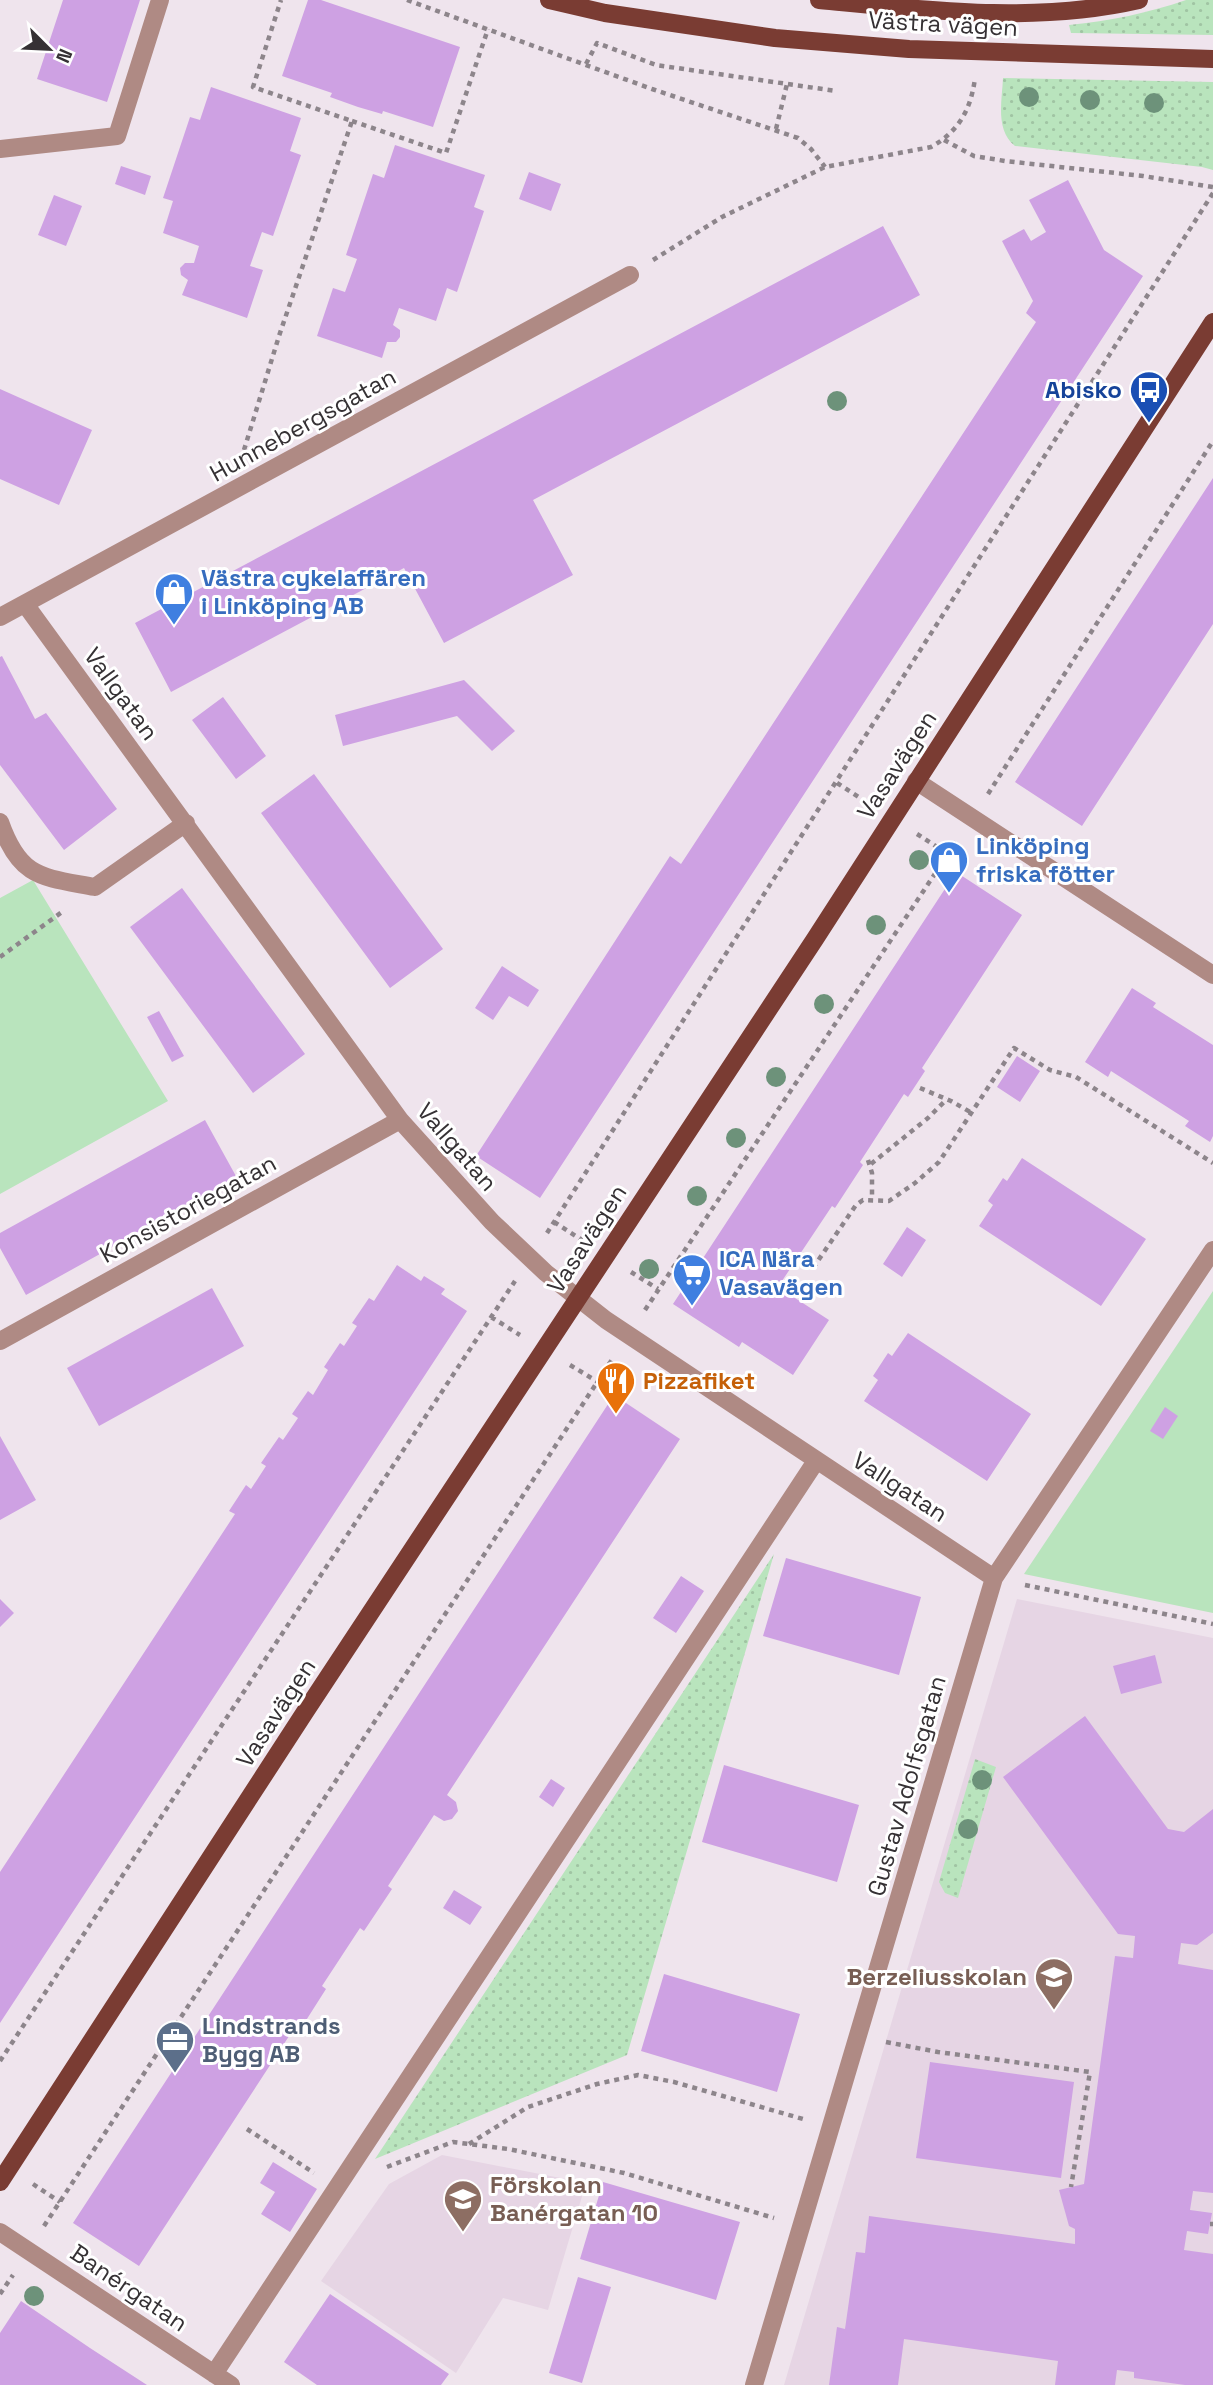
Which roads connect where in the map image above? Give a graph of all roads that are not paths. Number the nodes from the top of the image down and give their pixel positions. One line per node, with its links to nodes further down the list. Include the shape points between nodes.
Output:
1 (160, 0): 6 (street, via 117,136)
2 (549, 0): 5 (main road, Västra vägen, via 604,13 775,38 909,49)
3 (819, 0): 4 (main road, Västra vägen, via 1001,13 1073,11)
4 (1139, 0)
5 (1213, 59)
6 (0, 149)
7 (630, 275): 9 (street, Hunnebergsgatan)
8 (1213, 322): 11 (main road, Vasavägen)
9 (25, 604): 10 (street, Hunnebergsgatan); 13 (street, Vallgatan)
10 (0, 617)
11 (916, 780): 14 (street); 17 (main road, Vasavägen)
12 (0, 822): 13 (street, via 8,844 34,873 95,887)
13 (186, 823): 15 (street, Vallgatan)
14 (1213, 975)
15 (400, 1119): 17 (street, Vallgatan, via 446,1173); 18 (street, Konsistoriegatan)
16 (1213, 1250): 20 (street, Gustav Adolfsgatan)
17 (577, 1300): 19 (street, Vallgatan); 21 (main road, Vasavägen)
18 (0, 1340)
19 (816, 1461): 20 (street, Vallgatan); 23 (street)
20 (994, 1578): 25 (street, Gustav Adolfsgatan)
21 (0, 2182)
22 (0, 2232): 23 (street, Banérgatan)
23 (214, 2374): 24 (street, Banérgatan)
24 (231, 2385)
25 (754, 2385)

